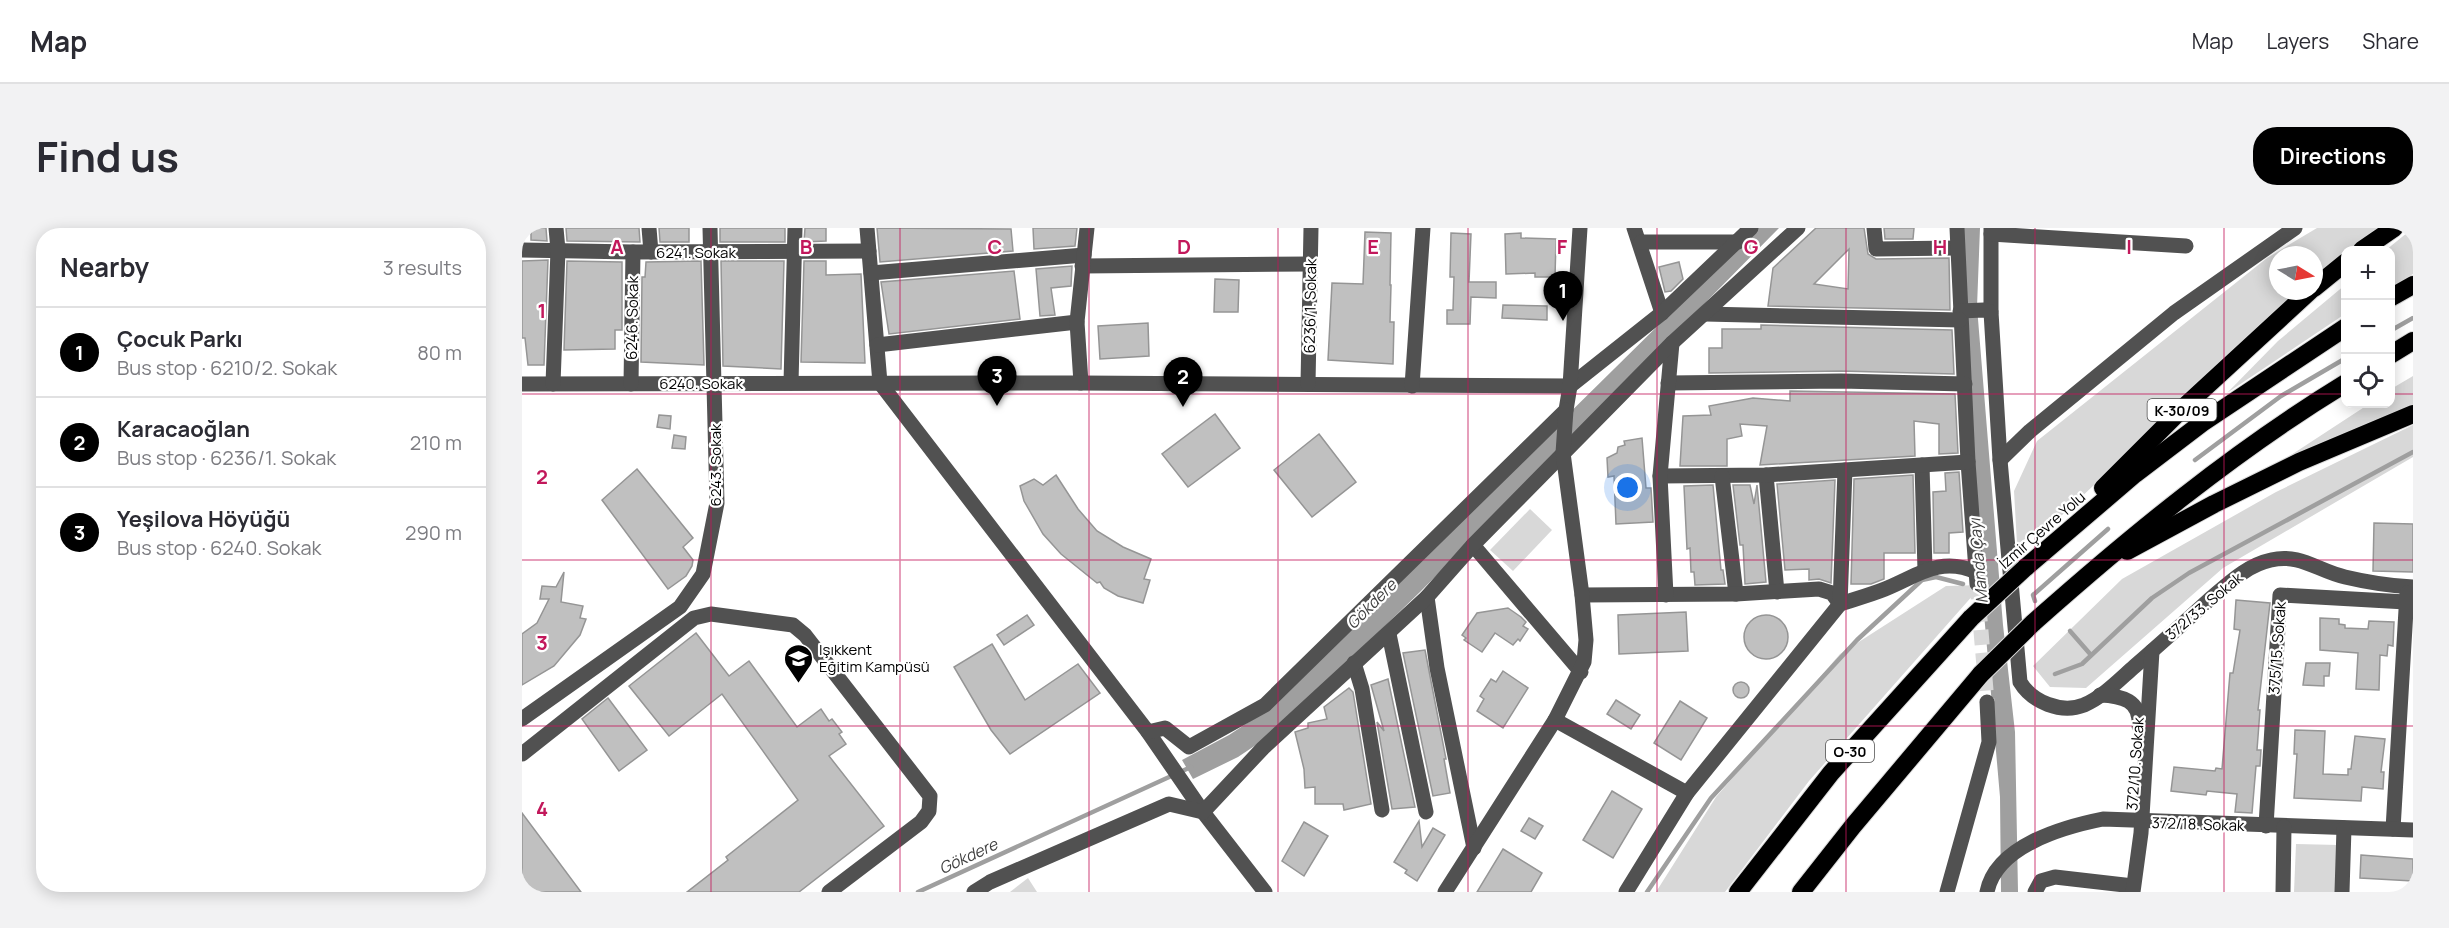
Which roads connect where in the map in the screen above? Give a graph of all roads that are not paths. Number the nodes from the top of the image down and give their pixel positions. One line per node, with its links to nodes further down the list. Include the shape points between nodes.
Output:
1 (556, 228): 25 (street)
2 (649, 228): 29 (street)
3 (710, 228): 26 (street, 6243. Sokak)
4 (795, 228): 30 (street)
5 (867, 228): 27 (street)
6 (1087, 228): 31 (street)
7 (1311, 228): 32 (street, 6236/1. Sokak)
8 (1423, 228): 59 (street)
9 (1581, 228): 60 (street)
10 (1635, 228): 19 (street)
11 (1751, 228): 20 (street)
12 (1798, 228): 41 (street)
13 (1874, 228): 23 (street, via 1876,249)
14 (1957, 228): 23 (street)
15 (2295, 228): 65 (street, via 2174,313)
16 (2394, 228): 22 (highway)
17 (1991, 231): 18 (street); 39 (street)
18 (2122, 235): 21 (street)
19 (1641, 242): 20 (street); 40 (street)
20 (1738, 242): 40 (street)
21 (2186, 246)
22 (2368, 246)
23 (1956, 248): 42 (street)
24 (522, 250): 25 (street, 6241. Sokak)
25 (558, 250): 28 (street, 6241. Sokak); 55 (street)
26 (710, 250): 29 (street, 6241. Sokak); 30 (street, 6241. Sokak); 49 (street, 6243. Sokak)
27 (869, 251): 30 (street, 6241. Sokak); 34 (street)
28 (633, 252): 29 (street, 6241. Sokak); 56 (street, 6246. Sokak)
29 (651, 252)
30 (794, 252): 50 (street)
31 (1083, 260): 32 (street); 34 (street); 43 (street)
32 (1310, 264): 57 (street, 6236/1. Sokak)
33 (2341, 266): 35 (highway)
34 (871, 273): 47 (street)
35 (2323, 281)
36 (2413, 285): 37 (highway)
37 (2395, 296)
38 (2300, 300): 72 (highway, K-30/09, via 2127,463)
39 (1988, 311): 42 (street); 65 (street)
40 (1662, 313): 60 (street)
41 (1705, 314): 42 (street); 46 (street)
42 (1960, 316): 58 (street)
43 (1077, 322): 47 (street); 52 (street)
44 (2341, 330): 72 (highway, İzmir Çevre Yolu / O-30, via 2202,423)
45 (2413, 341): 48 (highway)
46 (1672, 343): 53 (street); 64 (street)
47 (877, 345): 51 (street)
48 (2393, 354)
49 (713, 383): 50 (street, 6240. Sokak); 56 (street, 6240. Sokak); 90 (street, 6243. Sokak, via 717,503 703,574 680,607)
50 (791, 383): 51 (street, 6240. Sokak)
51 (880, 383): 52 (street, 6240. Sokak); 92 (street)
52 (1081, 383): 57 (street, 6240. Sokak)
53 (1668, 383): 58 (street); 70 (street)
54 (522, 384): 55 (street, 6240. Sokak)
55 (553, 384): 56 (street, 6240. Sokak)
56 (630, 384)
57 (1308, 384): 59 (street, 6240. Sokak)
58 (1965, 384): 66 (street)
59 (1412, 386): 60 (street, 6240. Sokak)
60 (1570, 386): 62 (street)
61 (2341, 386): 75 (highway, via 2232,460)
62 (1566, 410): 64 (street); 92 (street, via 1265,705 1189,747 1165,728)
63 (2413, 414): 75 (highway, via 2224,498)
64 (1563, 453): 73 (street); 80 (street)
65 (2000, 460): 88 (street, 372/33. Sokak, via 2020,682 2037,699 2058,707 2085,705)
66 (1968, 462): 67 (street); 74 (street, via 1977,578 1957,567)
67 (1922, 465): 68 (street); 74 (street)
68 (1845, 470): 69 (street); 82 (street)
69 (1766, 475): 71 (street); 76 (street)
70 (1660, 476): 71 (street); 79 (street)
71 (1722, 476): 78 (street)
72 (2060, 536): 111 (highway, İzmir Çevre Yolu / O-30, bridge, via 1971,618 1831,773)
73 (1473, 545): 81 (street); 86 (street)
74 (1924, 570): 82 (street, via 1884,590)
75 (2091, 571): 112 (highway, bridge, via 1981,674)
76 (1777, 592): 78 (street); 82 (street, via 1819,589 1832,593)
77 (2409, 592): 85 (street, 372/33. Sokak, via 2344,577 2296,558 2268,560 2226,585 2152,651); 87 (street); 99 (street, 375/15. Sokak, via 2280,595)
78 (1736, 594): 79 (street)
79 (1666, 595): 80 (street)
80 (1582, 596): 86 (street, via 1586,640)
81 (1428, 597): 83 (street); 104 (street, via 1437,668)
82 (1840, 604): 94 (street)
83 (1389, 634): 84 (street); 97 (street)
84 (1354, 663): 95 (street); 96 (street, via 1263,748)
85 (2144, 666): 88 (street, 372/33. Sokak); 98 (street, 372/10. Sokak)
86 (1581, 672): 91 (street)
87 (2407, 687): 102 (street)
88 (2100, 694): 98 (street, 372/10. Sokak, via 2131,702 2140,714)
89 (1986, 702): 113 (street, via 1989,742)
90 (522, 719)
91 (1555, 720): 94 (street); 104 (street)
92 (1148, 732): 96 (street)
93 (522, 754): 106 (street, via 694,618 711,614 792,625 805,635 930,796 929,811 921,822)
94 (1687, 793): 110 (street)
95 (1383, 810)
96 (1203, 812): 107 (street, via 1170,804); 108 (street)
97 (1426, 812)
98 (2138, 825): 99 (street, 372/18. Sokak); 105 (street, 372/10. Sokak); 114 (street, 372/18. Sokak, via 2103,819 2071,826 2023,848 1997,869)
99 (2266, 826): 100 (street, 372/18. Sokak)
100 (2284, 827): 101 (street, 372/18. Sokak); 116 (street)
101 (2344, 828): 102 (street, 372/18. Sokak); 117 (street)
102 (2393, 830): 103 (street, 372/18. Sokak)
103 (2413, 830)
104 (1474, 848): 109 (street)
105 (2133, 889): 115 (street, via 2055,877 2041,881)
106 (829, 892)
107 (974, 892)
108 (1265, 892)
109 (1445, 892)
110 (1626, 892)
111 (1738, 892)
112 (1801, 892)
113 (1947, 892)
114 (1987, 892)
115 (2035, 892)
116 (2283, 892)
117 (2342, 892)

